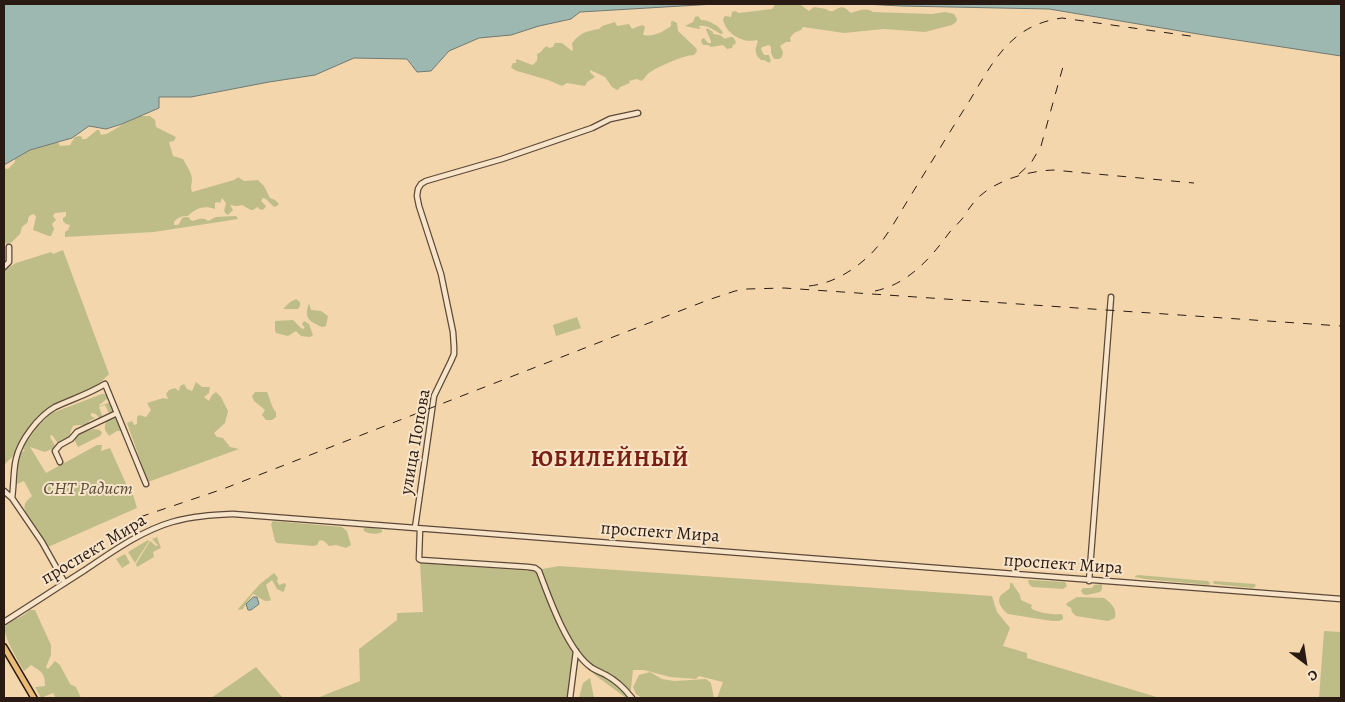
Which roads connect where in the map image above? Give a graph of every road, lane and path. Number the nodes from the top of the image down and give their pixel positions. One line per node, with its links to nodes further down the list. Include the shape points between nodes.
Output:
1 (638, 113): 10 (street, улица Попова, via 610,119 502,160 433,179 418,189 419,206 444,285 454,347 454,354 434,396)
2 (9, 247): 3 (street, via 9,262)
3 (4, 267)
4 (1111, 297): 11 (street)
5 (117, 414): 6 (street, via 78,432 60,445 55,451); 7 (street); 9 (street, via 105,384 45,413 19,450)
6 (60, 462)
7 (146, 484)
8 (4, 490): 9 (street)
9 (12, 498): 12 (street)
10 (418, 529): 11 (street, проспект Мира); 12 (street, проспект Мира, via 233,514 204,516 155,529); 16 (street, улица Попова, via 421,560 528,567 539,571)
11 (1089, 581): 13 (street, проспект Мира)
12 (65, 583): 14 (street, проспект Мира)
13 (1341, 600)
14 (4, 622)
15 (4, 647): 17 (main road)
16 (576, 651): 18 (street); 19 (street, via 592,668 615,681)
17 (34, 698)
18 (570, 698)
19 (632, 698)

